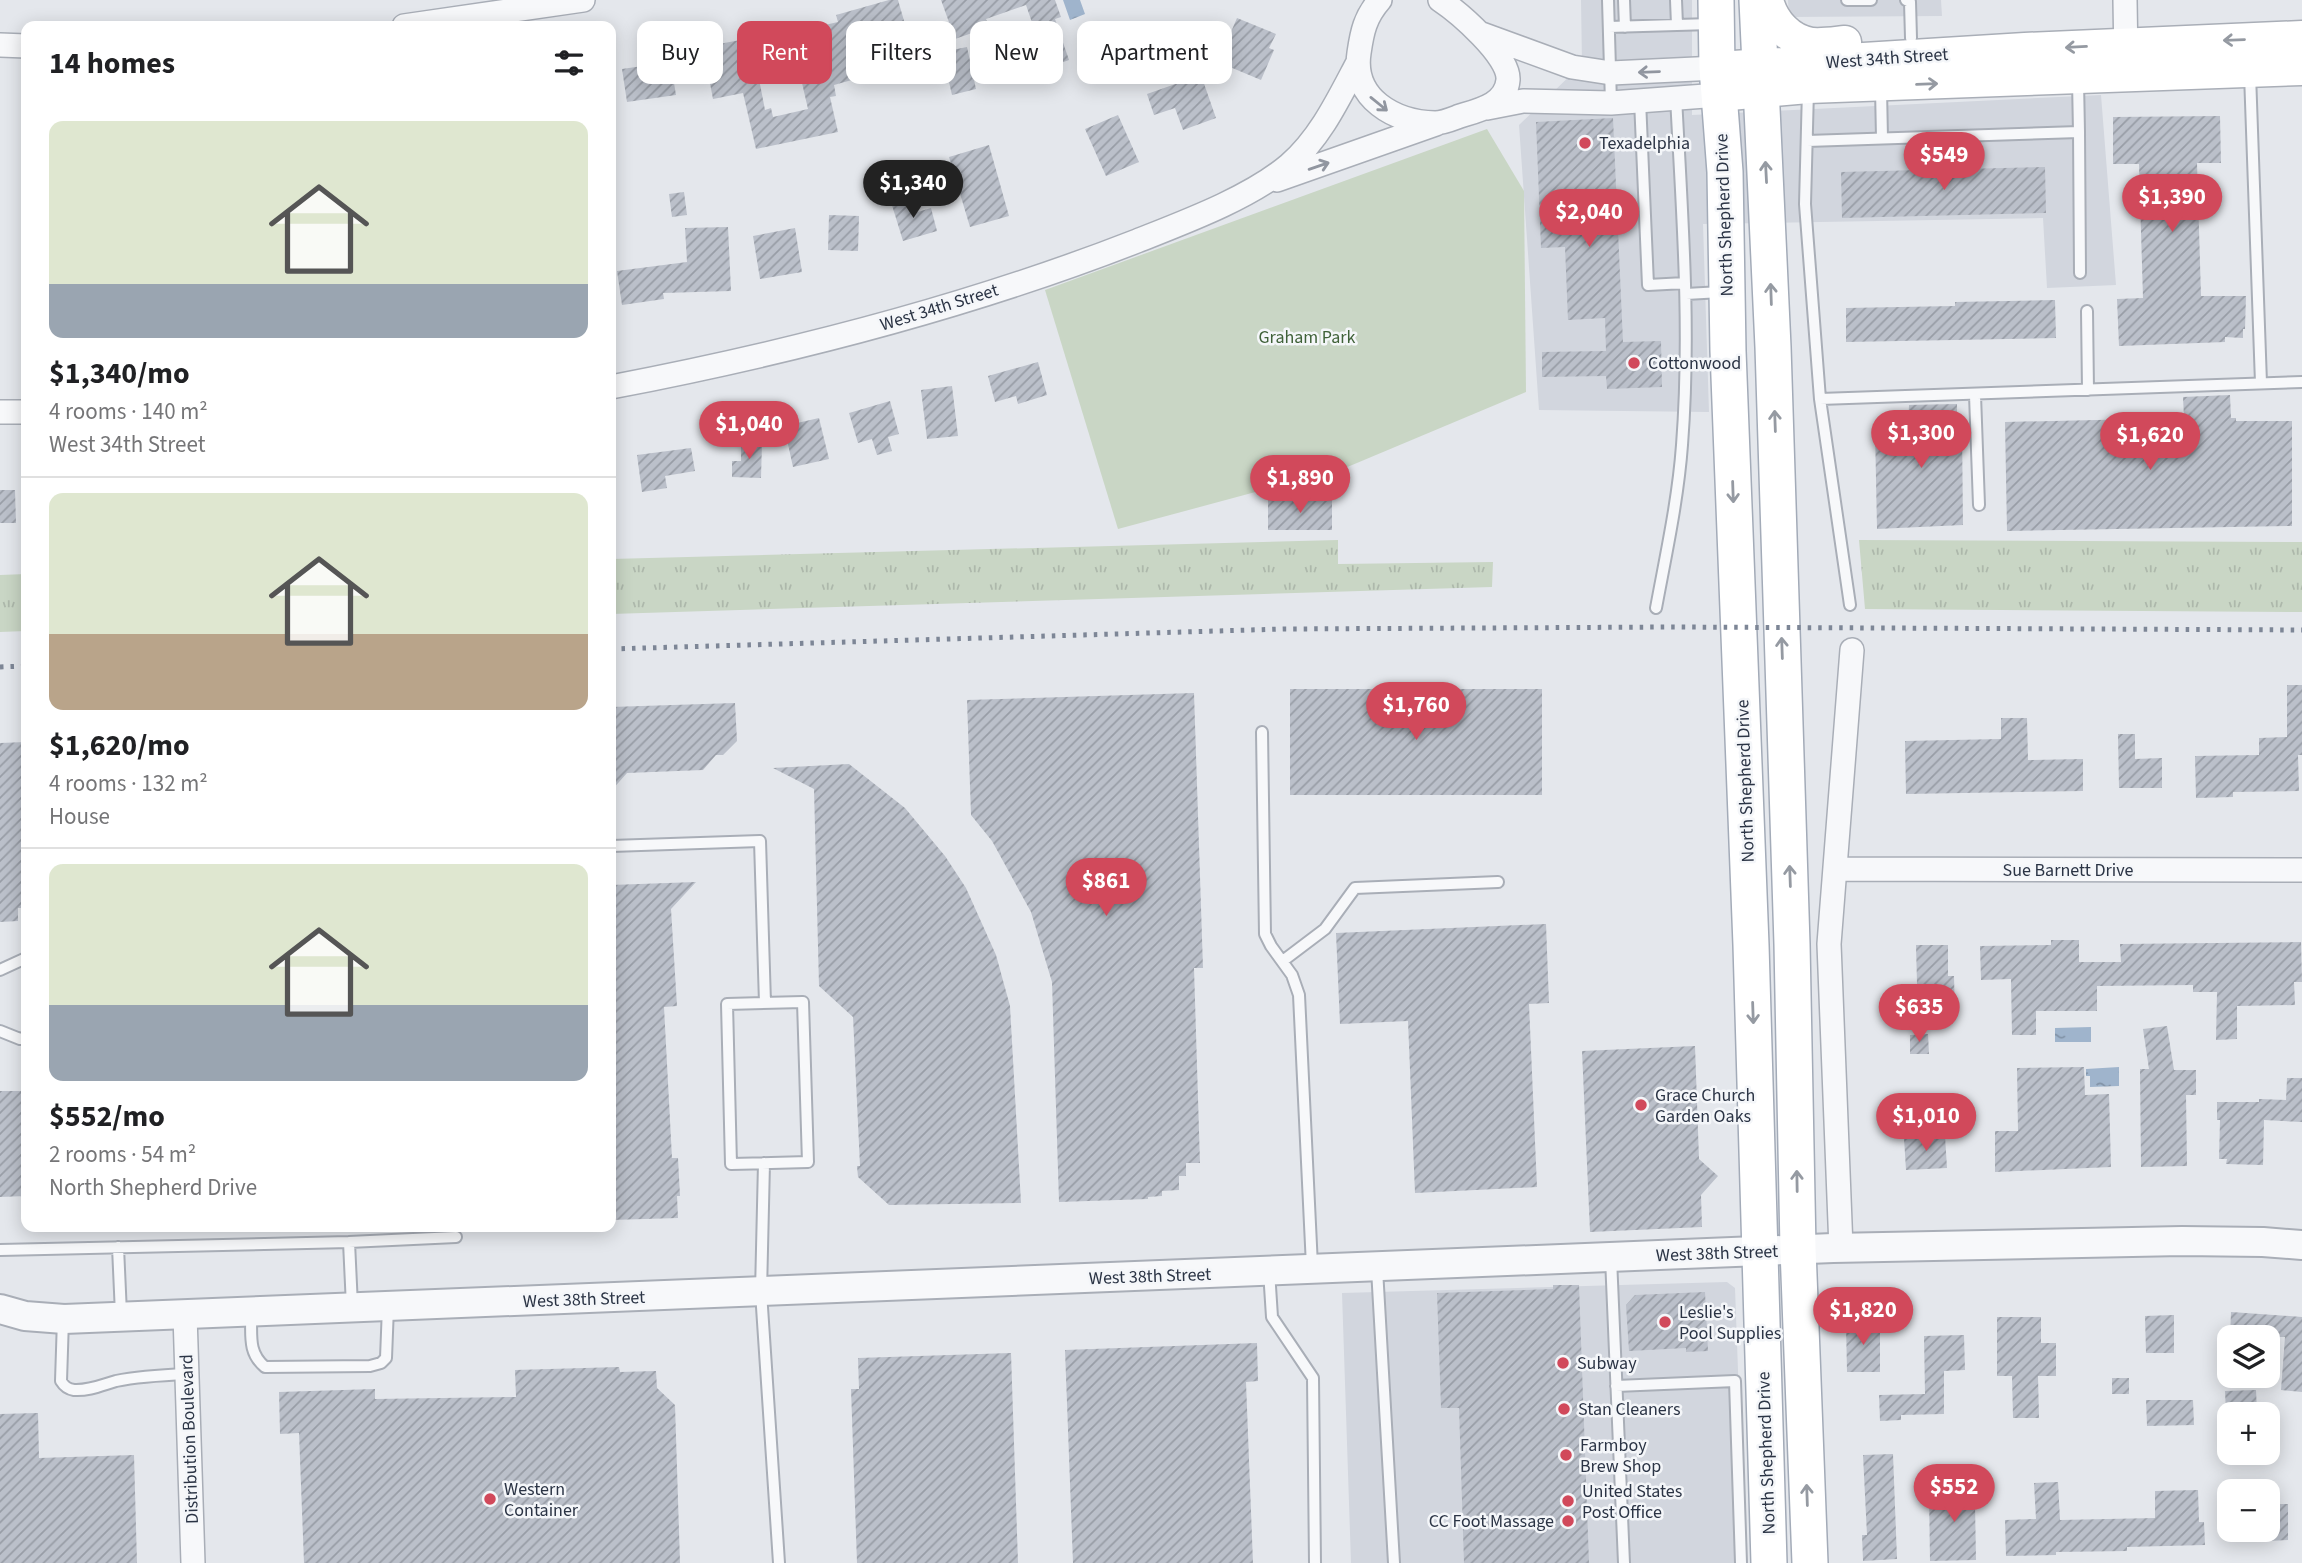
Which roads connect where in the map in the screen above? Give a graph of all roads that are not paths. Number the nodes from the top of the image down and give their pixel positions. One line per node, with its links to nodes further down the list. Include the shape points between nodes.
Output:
1 (583, 0): 15 (street)
2 (1364, 0): 16 (street)
3 (1380, 0): 16 (street)
4 (1440, 0): 20 (street)
5 (1608, 0): 18 (lane)
6 (1624, 0): 19 (lane)
7 (1676, 0): 17 (lane)
8 (1757, 0): 33 (main road)
9 (1767, 0): 22 (main road, via 1779,26 1800,41)
10 (1847, 0): 11 (lane)
11 (1871, 0)
12 (2125, 0): 23 (street)
13 (1910, 1): 22 (lane)
14 (1716, 12): 17 (lane); 34 (main road, North Shepherd Drive)
15 (438, 21)
16 (1363, 24): 27 (street)
17 (1677, 25): 19 (lane)
18 (1609, 27): 19 (lane); 30 (lane)
19 (1625, 27)
20 (1479, 33): 30 (street, West 34th Street, via 1572,67); 40 (street, via 1504,64 1508,81 1502,96)
21 (2302, 37): 23 (main road, West 34th Street, one-way to 23)
22 (1911, 38): 26 (main road, via 1998,42)
23 (2126, 44): 26 (main road, West 34th Street, one-way to 26); 31 (street)
24 (0, 45): 25 (street)
25 (21, 46)
26 (2025, 49): 33 (main road, West 34th Street)
27 (1357, 64): 41 (street, one-way to 41, via 1376,105 1394,115); 45 (street, West 34th Street, via 1308,146)
28 (2302, 69): 29 (main road, West 34th Street)
29 (2250, 71): 31 (main road, West 34th Street); 51 (lane)
30 (1611, 73): 34 (street, West 34th Street, one-way to 30); 39 (lane)
31 (2127, 76): 32 (main road, West 34th Street)
32 (2078, 79): 35 (main road, West 34th Street, one-way to 32); 42 (lane)
33 (1760, 80): 34 (main road, West 34th Street); 36 (main road, West 34th Street); 79 (main road, one-way to 33, via 1773,347)
34 (1718, 82): 37 (street, West 34th Street); 48 (main road, North Shepherd Drive)
35 (1881, 85): 36 (main road, West 34th Street); 43 (lane)
36 (1808, 87): 44 (lane)
37 (1676, 97): 38 (street, West 34th Street); 47 (lane)
38 (1640, 100): 39 (street, West 34th Street); 47 (lane, via 1648,285)
39 (1611, 103): 40 (street, West 34th Street, via 1523,101)
40 (1487, 108): 41 (street, West 34th Street)
41 (1437, 123): 45 (street, West 34th Street, one-way to 41)
42 (2079, 132): 43 (lane); 46 (lane)
43 (1882, 138): 44 (lane)
44 (1807, 141): 55 (lane, via 1805,204)
45 (1254, 188): 52 (street, West 34th Street, via 1186,222 1071,267 823,340)
46 (2080, 273)
47 (1686, 288): 48 (lane); 60 (lane, via 1682,443)
48 (1727, 292): 81 (main road, North Shepherd Drive, one-way to 81)
49 (2087, 311): 53 (lane)
50 (2302, 382): 51 (lane)
51 (2261, 383): 53 (lane)
52 (616, 386)
53 (2088, 390): 54 (lane)
54 (1975, 395): 55 (lane); 58 (lane)
55 (1820, 400): 59 (lane)
56 (0, 412): 57 (street)
57 (21, 412)
58 (1979, 505)
59 (1850, 605)
60 (1656, 608)
61 (1852, 650): 64 (street)
62 (1262, 732): 68 (lane, via 1265,934)
63 (616, 846): 70 (lane, via 760,841)
64 (1835, 869): 65 (street, Sue Barnett Drive); 78 (street, via 1829,944)
65 (2302, 870)
66 (1498, 882): 68 (lane, via 1354,888 1325,929)
67 (21, 960): 69 (lane)
68 (1284, 960): 84 (lane, via 1299,995)
69 (0, 970)
70 (765, 1003): 73 (lane, via 727,1004 732,1164); 73 (lane, via 803,1002 808,1162)
71 (0, 1031): 72 (lane)
72 (21, 1039)
73 (764, 1163): 86 (lane)
74 (456, 1237): 75 (lane)
75 (349, 1242): 77 (lane); 89 (lane)
76 (2302, 1245): 78 (street, West 38th Street, via 2182,1241)
77 (118, 1247): 80 (lane); 92 (lane)
78 (1840, 1248): 79 (street, West 38th Street)
79 (1798, 1250): 81 (street, West 38th Street); 104 (main road, one-way to 79)
80 (0, 1251)
81 (1760, 1251): 82 (street, West 38th Street); 95 (main road, North Shepherd Drive)
82 (1611, 1257): 83 (street, West 38th Street); 96 (lane)
83 (1377, 1266): 84 (street, West 38th Street); 101 (lane)
84 (1312, 1269): 85 (street, West 38th Street)
85 (1269, 1271): 86 (street, West 38th Street); 100 (lane, via 1272,1317 1313,1378)
86 (761, 1292): 87 (street, West 38th Street); 99 (lane)
87 (388, 1307): 89 (street, West 38th Street); 90 (lane, via 386,1358 370,1366 343,1367 265,1367 252,1351)
88 (0, 1309): 93 (street, West 38th Street)
89 (352, 1309): 90 (street, West 38th Street)
90 (251, 1312): 91 (street, West 38th Street)
91 (185, 1315): 92 (street, West 38th Street); 94 (street, Distribution Boulevard)
92 (121, 1317): 93 (street, West 38th Street)
93 (64, 1319): 94 (lane, via 61,1381 65,1387 96,1388 154,1375)
94 (187, 1374): 98 (street, Distribution Boulevard)
95 (1749, 1380): 96 (lane); 97 (main road, North Shepherd Drive)
96 (1616, 1386): 102 (lane)
97 (1758, 1542): 103 (lane)
98 (193, 1563)
99 (779, 1563)
100 (1315, 1563)
101 (1394, 1563)
102 (1624, 1563)
103 (1741, 1563)
104 (1810, 1563)

